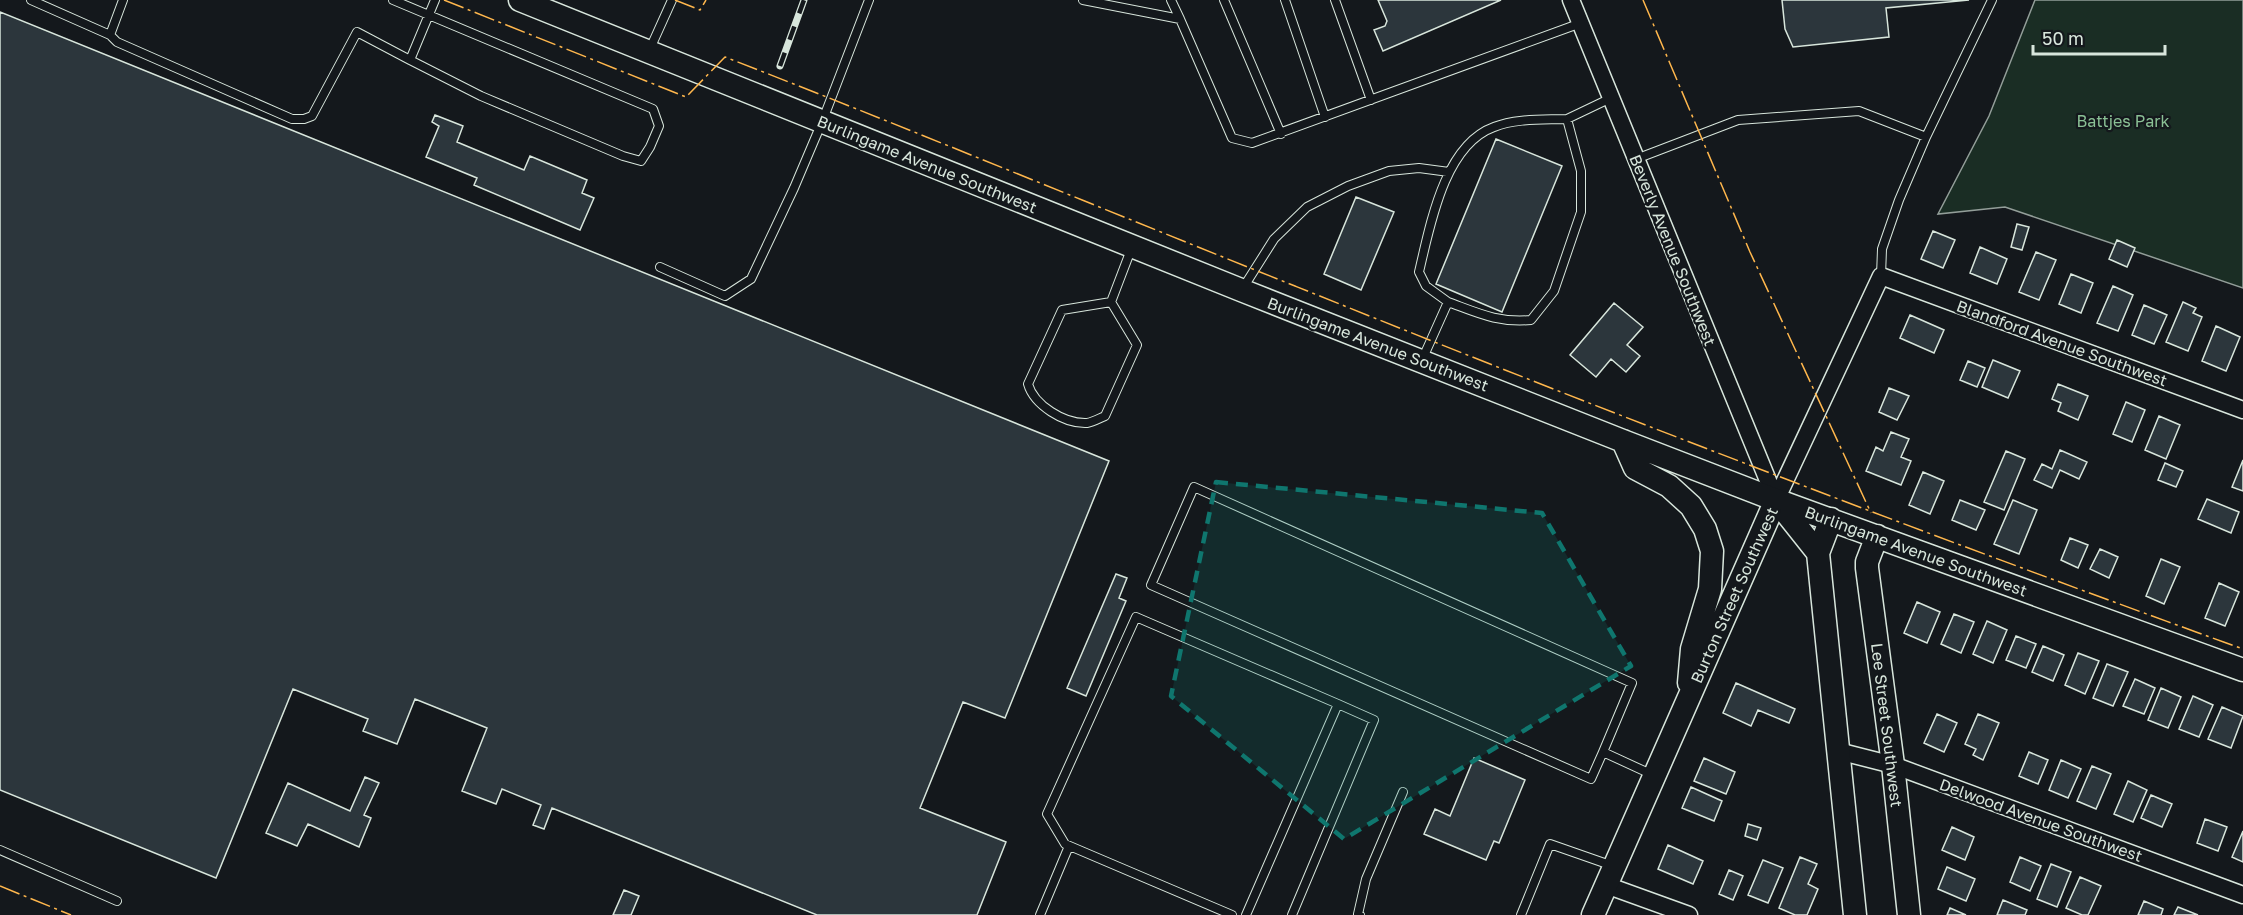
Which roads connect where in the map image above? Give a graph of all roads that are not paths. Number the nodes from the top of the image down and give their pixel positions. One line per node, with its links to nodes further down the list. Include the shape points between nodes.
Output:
1 (31, 0): 18 (lane)
2 (123, 0): 18 (lane)
3 (393, 0): 15 (lane)
4 (435, 0): 15 (lane)
5 (520, 0): 19 (street, Burlingame Avenue Southwest)
6 (672, 0): 19 (lane)
7 (869, 0): 25 (lane)
8 (1083, 0): 16 (lane)
9 (1171, 0): 16 (lane)
10 (1224, 0): 26 (lane)
11 (1285, 0): 23 (lane)
12 (1335, 0): 22 (lane)
13 (1571, 0): 17 (street, Beverly Avenue Southwest)
14 (1992, 0): 27 (lane)
15 (429, 16): 20 (lane); 20 (lane, via 653,109 659,126 650,147 641,161 623,156 481,96)
16 (1180, 20): 26 (lane, via 1232,138 1252,144)
17 (1581, 23): 21 (street, Beverly Avenue Southwest); 22 (lane)
18 (110, 35): 20 (lane, via 117,42 292,119 312,116 357,32)
19 (649, 52): 25 (street, Burlingame Avenue Southwest)
20 (410, 60)
21 (1611, 98): 24 (lane); 28 (street, Beverly Avenue Southwest)
22 (1371, 100): 23 (lane)
23 (1325, 117): 26 (lane)
24 (1567, 119): 29 (lane, via 1494,127 1471,140); 35 (lane, via 1581,171 1581,212 1554,291 1531,320 1511,322)
25 (822, 122): 30 (street, Burlingame Avenue Southwest); 31 (lane, via 751,279 724,296)
26 (1281, 134)
27 (1926, 137): 28 (lane, via 1859,111 1738,120); 32 (lane, via 1882,249)
28 (1636, 159): 39 (street, Beverly Avenue Southwest)
29 (1449, 172): 33 (lane, via 1419,168 1389,171 1307,207 1274,238); 35 (lane, via 1419,273 1426,286)
30 (1133, 246): 33 (street, Burlingame Avenue Southwest); 34 (lane)
31 (660, 267)
32 (1881, 276): 37 (street, Blandford Avenue Southwest); 39 (street, Burton Street Southwest)
33 (1241, 290): 36 (street, Burlingame Avenue Southwest)
34 (1111, 302): 34 (lane, via 1062,310 1028,384 1031,395 1044,408 1088,423 1105,416 1137,345)
35 (1448, 302): 36 (lane)
36 (1422, 360): 38 (street, Burlingame Avenue Southwest)
37 (2243, 410)
38 (1623, 441): 39 (street, Burlingame Avenue Southwest); 45 (street, via 1635,468 1669,486 1691,506 1712,551 1710,589 1692,650)
39 (1776, 500): 40 (street, Burlingame Avenue Southwest); 42 (street); 45 (street, Burton Street Southwest)
40 (1831, 519): 41 (street, Burlingame Avenue Southwest); 42 (street)
41 (1877, 536): 43 (street, Burlingame Avenue Southwest); 48 (street, Lee Street Southwest, via 1867,568)
42 (1818, 553): 46 (street)
43 (2243, 670)
44 (1338, 704): 51 (lane, via 1136,617 1047,814); 58 (lane); 59 (lane, via 1374,720)
45 (1686, 704): 49 (street, Burton Street Southwest)
46 (1838, 751): 48 (street, Delwood Avenue Southwest); 64 (street)
47 (1603, 752): 47 (lane, via 1591,779 1151,585 1194,487 1632,684); 49 (lane)
48 (1893, 765): 54 (street, Delwood Avenue Southwest); 65 (street, Lee Street Southwest)
49 (1654, 775): 53 (street, Burton Street Southwest)
50 (1402, 792): 60 (lane, via 1366,879)
51 (1069, 846): 56 (lane); 57 (lane)
52 (0, 850): 55 (lane)
53 (1610, 876): 61 (lane, via 1550,844); 62 (street, Burton Street Southwest); 63 (street)
54 (2243, 895)
55 (117, 901)
56 (1040, 915)
57 (1232, 915)
58 (1246, 915)
59 (1292, 915)
60 (1360, 915)
61 (1521, 915)
62 (1593, 915)
63 (1689, 915)
64 (1855, 915)
65 (1909, 915)

